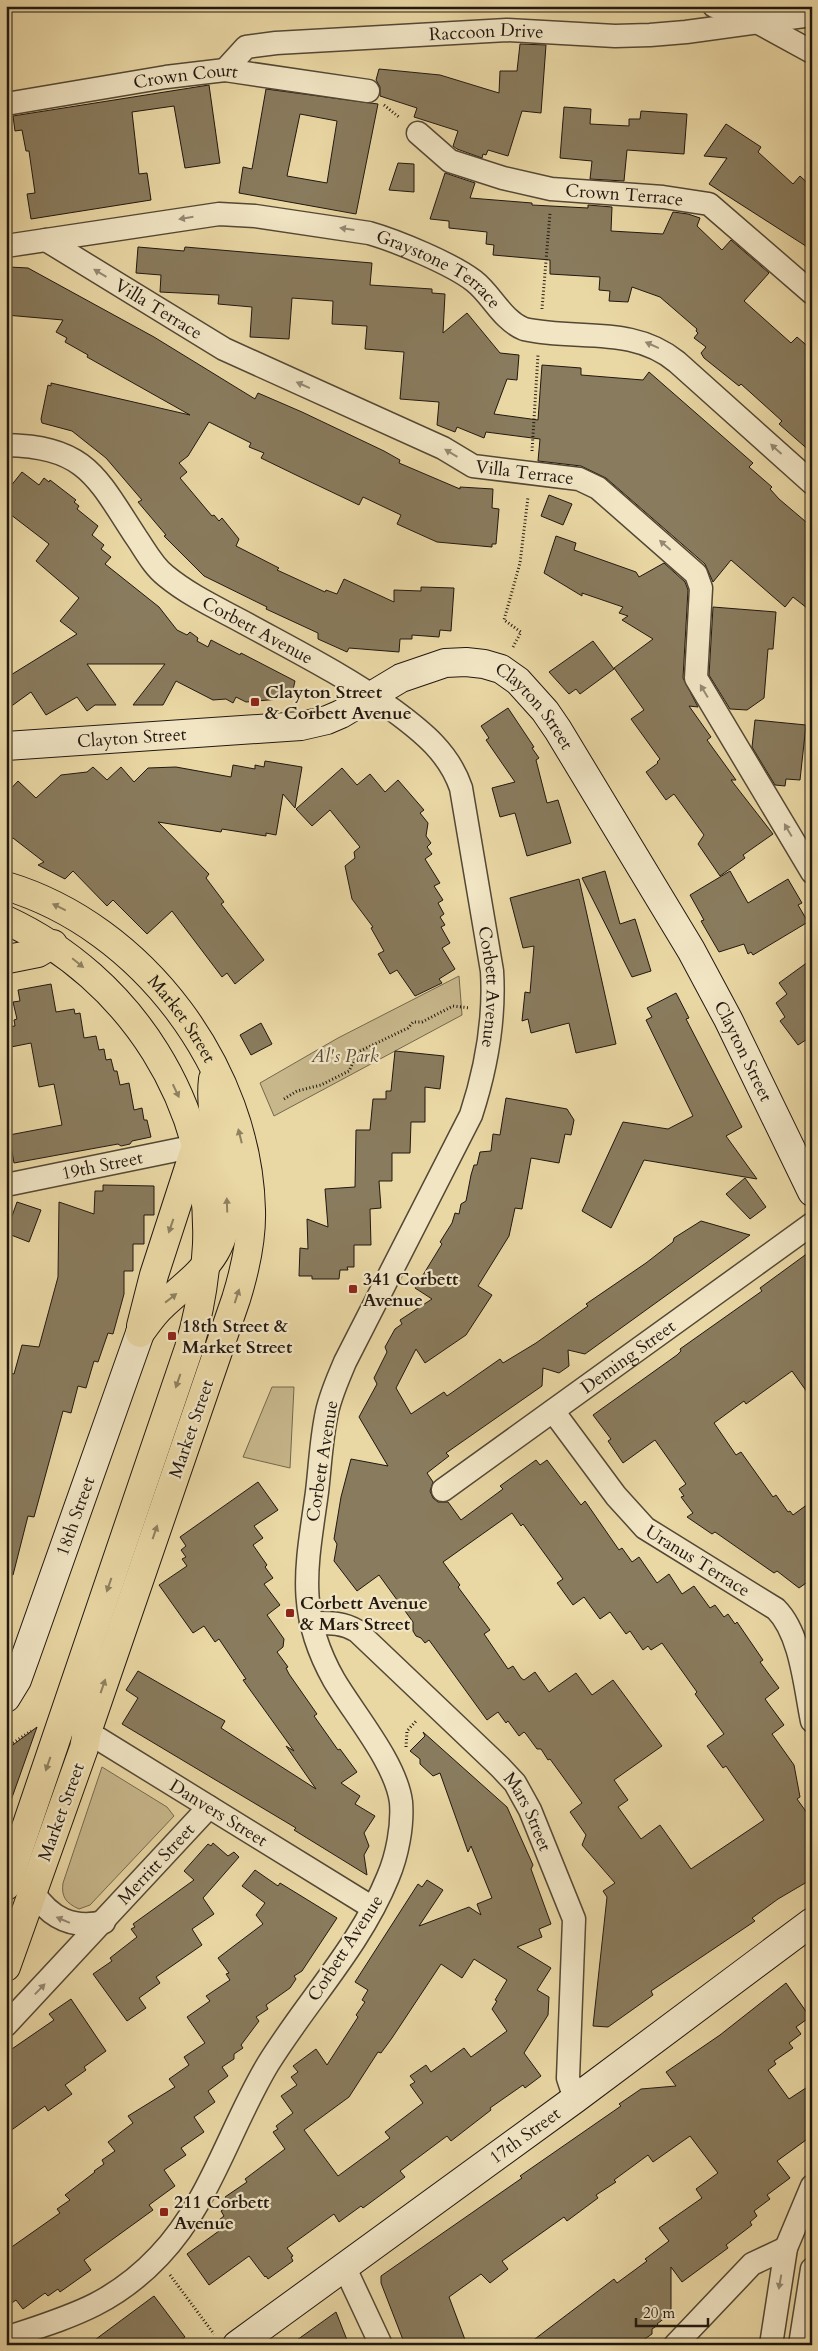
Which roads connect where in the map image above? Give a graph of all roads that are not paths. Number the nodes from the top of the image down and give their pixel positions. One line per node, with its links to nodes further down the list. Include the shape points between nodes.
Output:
1 (714, 6): 3 (street)
2 (812, 15): 3 (street, Raccoon Drive)
3 (757, 22): 4 (street); 5 (street, Raccoon Drive, via 650,35 507,30 276,43 246,47)
4 (812, 52)
5 (225, 70): 6 (street, Crown Court); 7 (street, Crown Court)
6 (368, 91)
7 (6, 104)
8 (418, 133): 11 (street, Crown Terrace, via 450,161 503,178 552,189 663,197 709,204)
9 (46, 240): 10 (street, Graystone Terrace); 13 (street, Graystone Terrace, one-way to 9, via 660,349 630,339 524,329 511,322 481,287 465,275 386,238 255,216 219,214); 16 (street, Villa Terrace, one-way to 9, via 696,678 701,588 696,574 598,488 579,479 473,466 443,448 239,356)
10 (6, 246)
11 (812, 294)
12 (6, 445): 14 (street, Corbett Avenue, via 32,446 64,454 86,467 103,486 164,575 202,600)
13 (812, 482)
14 (372, 695): 15 (main road, Clayton Street, via 341,714 301,726); 24 (main road, Clayton Street, via 401,678 445,664 466,662 501,670 518,682 545,711 713,990); 30 (street, Corbett Avenue, via 421,730 456,773 465,807 492,971 493,1011 481,1084 471,1115 333,1391 326,1415 307,1557 306,1582)
15 (6, 746)
16 (812, 872)
17 (6, 886): 21 (main road, Market Street, one-way to 17, via 199,1042 164,993 122,950 73,914)
18 (6, 920): 19 (main road, Market Street)
19 (53, 944): 20 (main road, via 38,953); 22 (main road, Market Street, one-way to 22, via 95,977 148,1040 176,1090)
20 (7, 959)
21 (214, 1070): 26 (main road, one-way to 21, via 222,1238 228,1212 213,1110); 34 (main road, Market Street, one-way to 21, via 245,1269 250,1239 250,1185 237,1125)
22 (196, 1146): 23 (street, 19th Street); 26 (main road, Market Street, via 206,1211); 27 (main road, one-way to 27, via 154,1275)
23 (6, 1184)
24 (812, 1192)
25 (812, 1224): 28 (street, Deming Street)
26 (205, 1266): 27 (main road, one-way to 26, via 161,1307); 32 (main road, Market Street, one-way to 32, via 189,1348)
27 (140, 1333): 31 (main road, 18th Street)
28 (553, 1411): 29 (street, Deming Street); 33 (street, Uranus Terrace, via 644,1528 784,1617 793,1634)
29 (443, 1490)
30 (311, 1623): 38 (street, Corbett Avenue, via 334,1680 387,1766 399,1795 400,1822 391,1869); 43 (street, Mars Street, via 336,1623 357,1631 500,1767 522,1795 574,1919 568,2078)
31 (10, 1684)
32 (64, 1718): 34 (street, Danvers Street); 36 (main road, Market Street, one-way to 36)
33 (812, 1721)
34 (87, 1732): 35 (street, Danvers Street); 37 (main road, Market Street)
35 (209, 1807): 38 (street, Danvers Street); 39 (street, Merritt Street)
36 (6, 1886)
37 (33, 1892): 39 (street, Merritt Street, one-way to 37, via 76,1925 62,1921 41,1905); 41 (main road, Market Street)
38 (373, 1908): 48 (street, Corbett Avenue, via 267,2066 185,2225 158,2258 129,2284 102,2302)
39 (104, 1922): 42 (street, Merritt Street, one-way to 39)
40 (812, 1922): 43 (main road, 17th Street)
41 (6, 1967)
42 (6, 2025)
43 (575, 2099): 46 (main road, 17th Street)
44 (812, 2186): 45 (street)
45 (786, 2248): 51 (street, via 752,2264); 52 (street, one-way to 52)
46 (344, 2266): 49 (main road, 17th Street); 50 (street)
47 (812, 2269): 53 (street)
48 (6, 2338)
49 (227, 2342)
50 (380, 2345)
51 (675, 2345)
52 (771, 2345)
53 (800, 2345)

